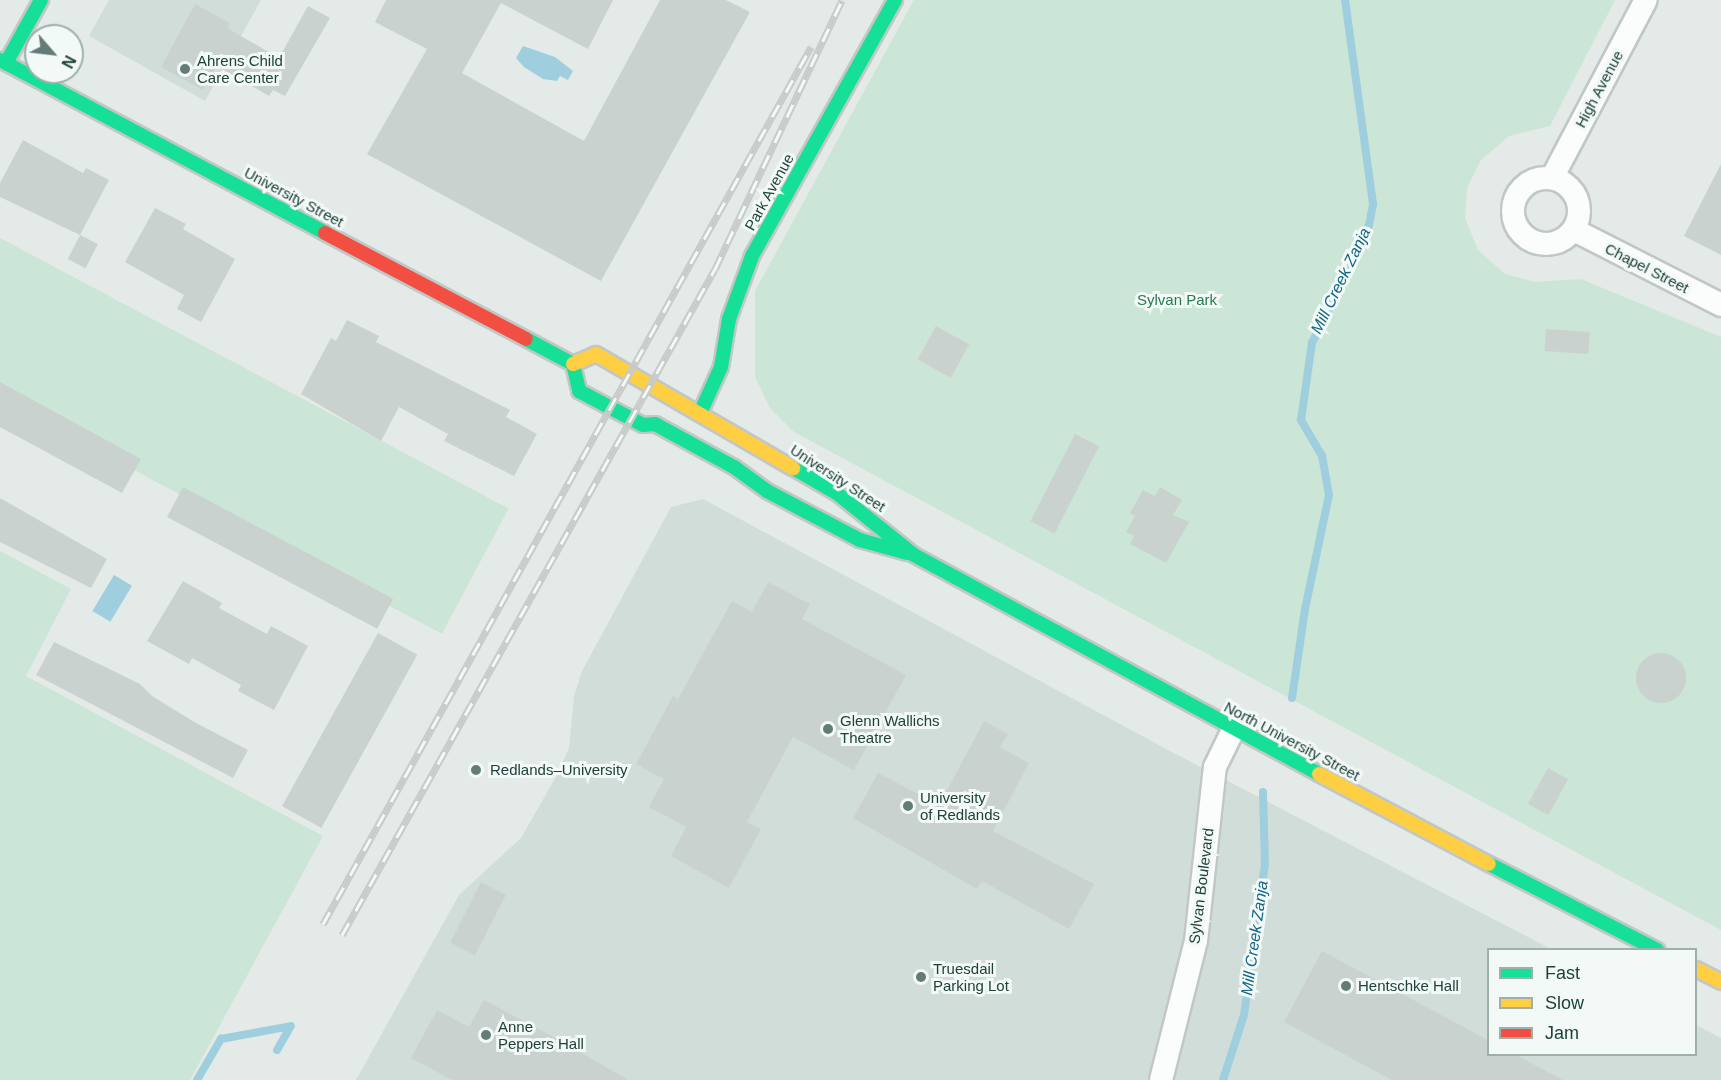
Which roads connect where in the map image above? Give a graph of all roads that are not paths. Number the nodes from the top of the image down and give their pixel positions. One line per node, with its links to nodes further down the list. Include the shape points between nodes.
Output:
1 (41, 0): 4 (main road)
2 (895, 0): 9 (main road, Park Avenue, via 752,256 729,319 721,367)
3 (1646, 0): 5 (street, High Avenue)
4 (2, 66): 8 (main road, University Street)
5 (1552, 178): 6 (street, via 1571,189 1577,198 1580,209); 6 (street, via 1530,182 1522,188 1513,208 1518,229 1534,243 1545,245 1566,238)
6 (1574, 230): 7 (street, Chapel Street)
7 (1721, 305)
8 (573, 364): 9 (main road, University Street, via 596,354); 10 (main road, via 579,391 643,425 655,424 734,467 767,491 860,540)
9 (701, 411): 10 (main road, University Street, via 838,494)
10 (914, 555): 11 (main road, North University Street)
11 (1234, 728): 12 (main road, North University Street); 15 (street, Sylvan Boulevard, via 1215,767 1196,941)
12 (1653, 948)
13 (1697, 970): 14 (main road)
14 (1721, 982)
15 (1161, 1080)

